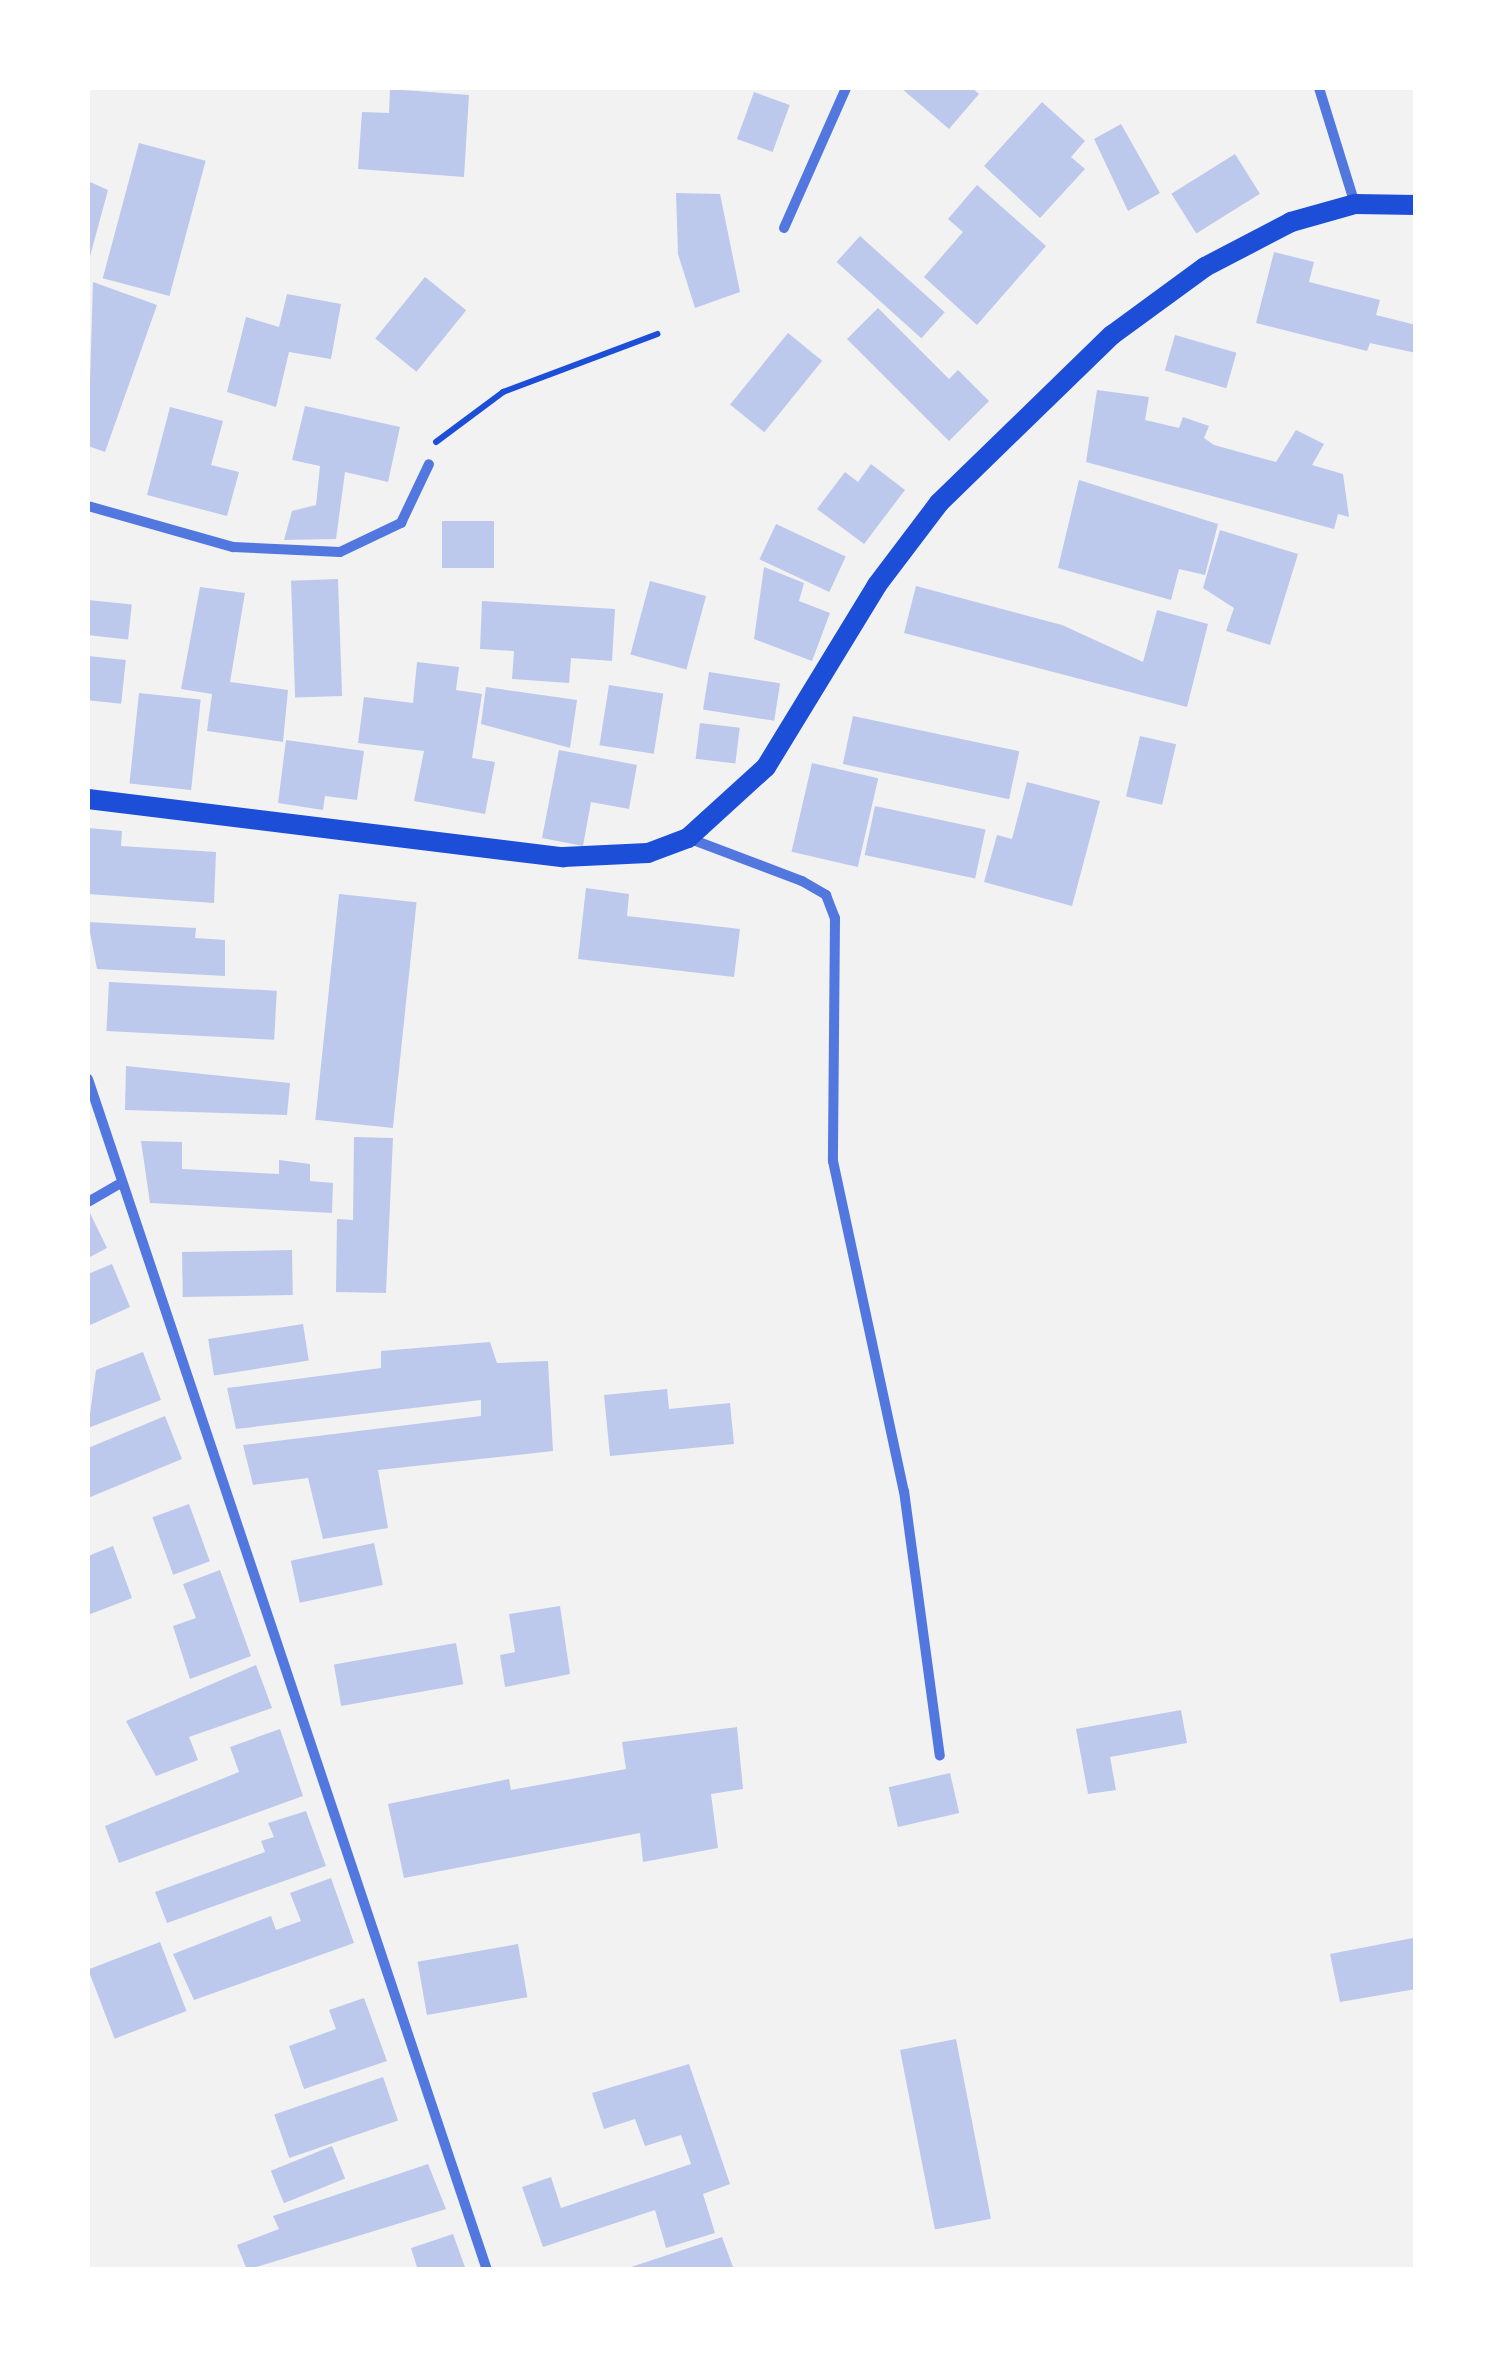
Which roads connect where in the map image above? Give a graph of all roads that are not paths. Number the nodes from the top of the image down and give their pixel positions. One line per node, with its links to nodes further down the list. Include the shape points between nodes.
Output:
1 (846, 88): 5 (street)
2 (1319, 88): 3 (street)
3 (1355, 204): 4 (main road); 9 (main road, via 1291,222 1190,278 1112,334 906,543 766,768)
4 (1416, 205)
5 (784, 228)
6 (429, 464): 7 (street, via 401,523 340,552 233,547)
7 (88, 506)
8 (88, 800): 9 (main road, via 562,857 648,853)
9 (688, 838): 13 (street, via 802,881 826,895 835,918 833,1160 904,1491)
10 (88, 1079): 11 (street)
11 (118, 1185): 12 (street); 14 (street)
12 (88, 1202)
13 (940, 1756)
14 (487, 2270)

